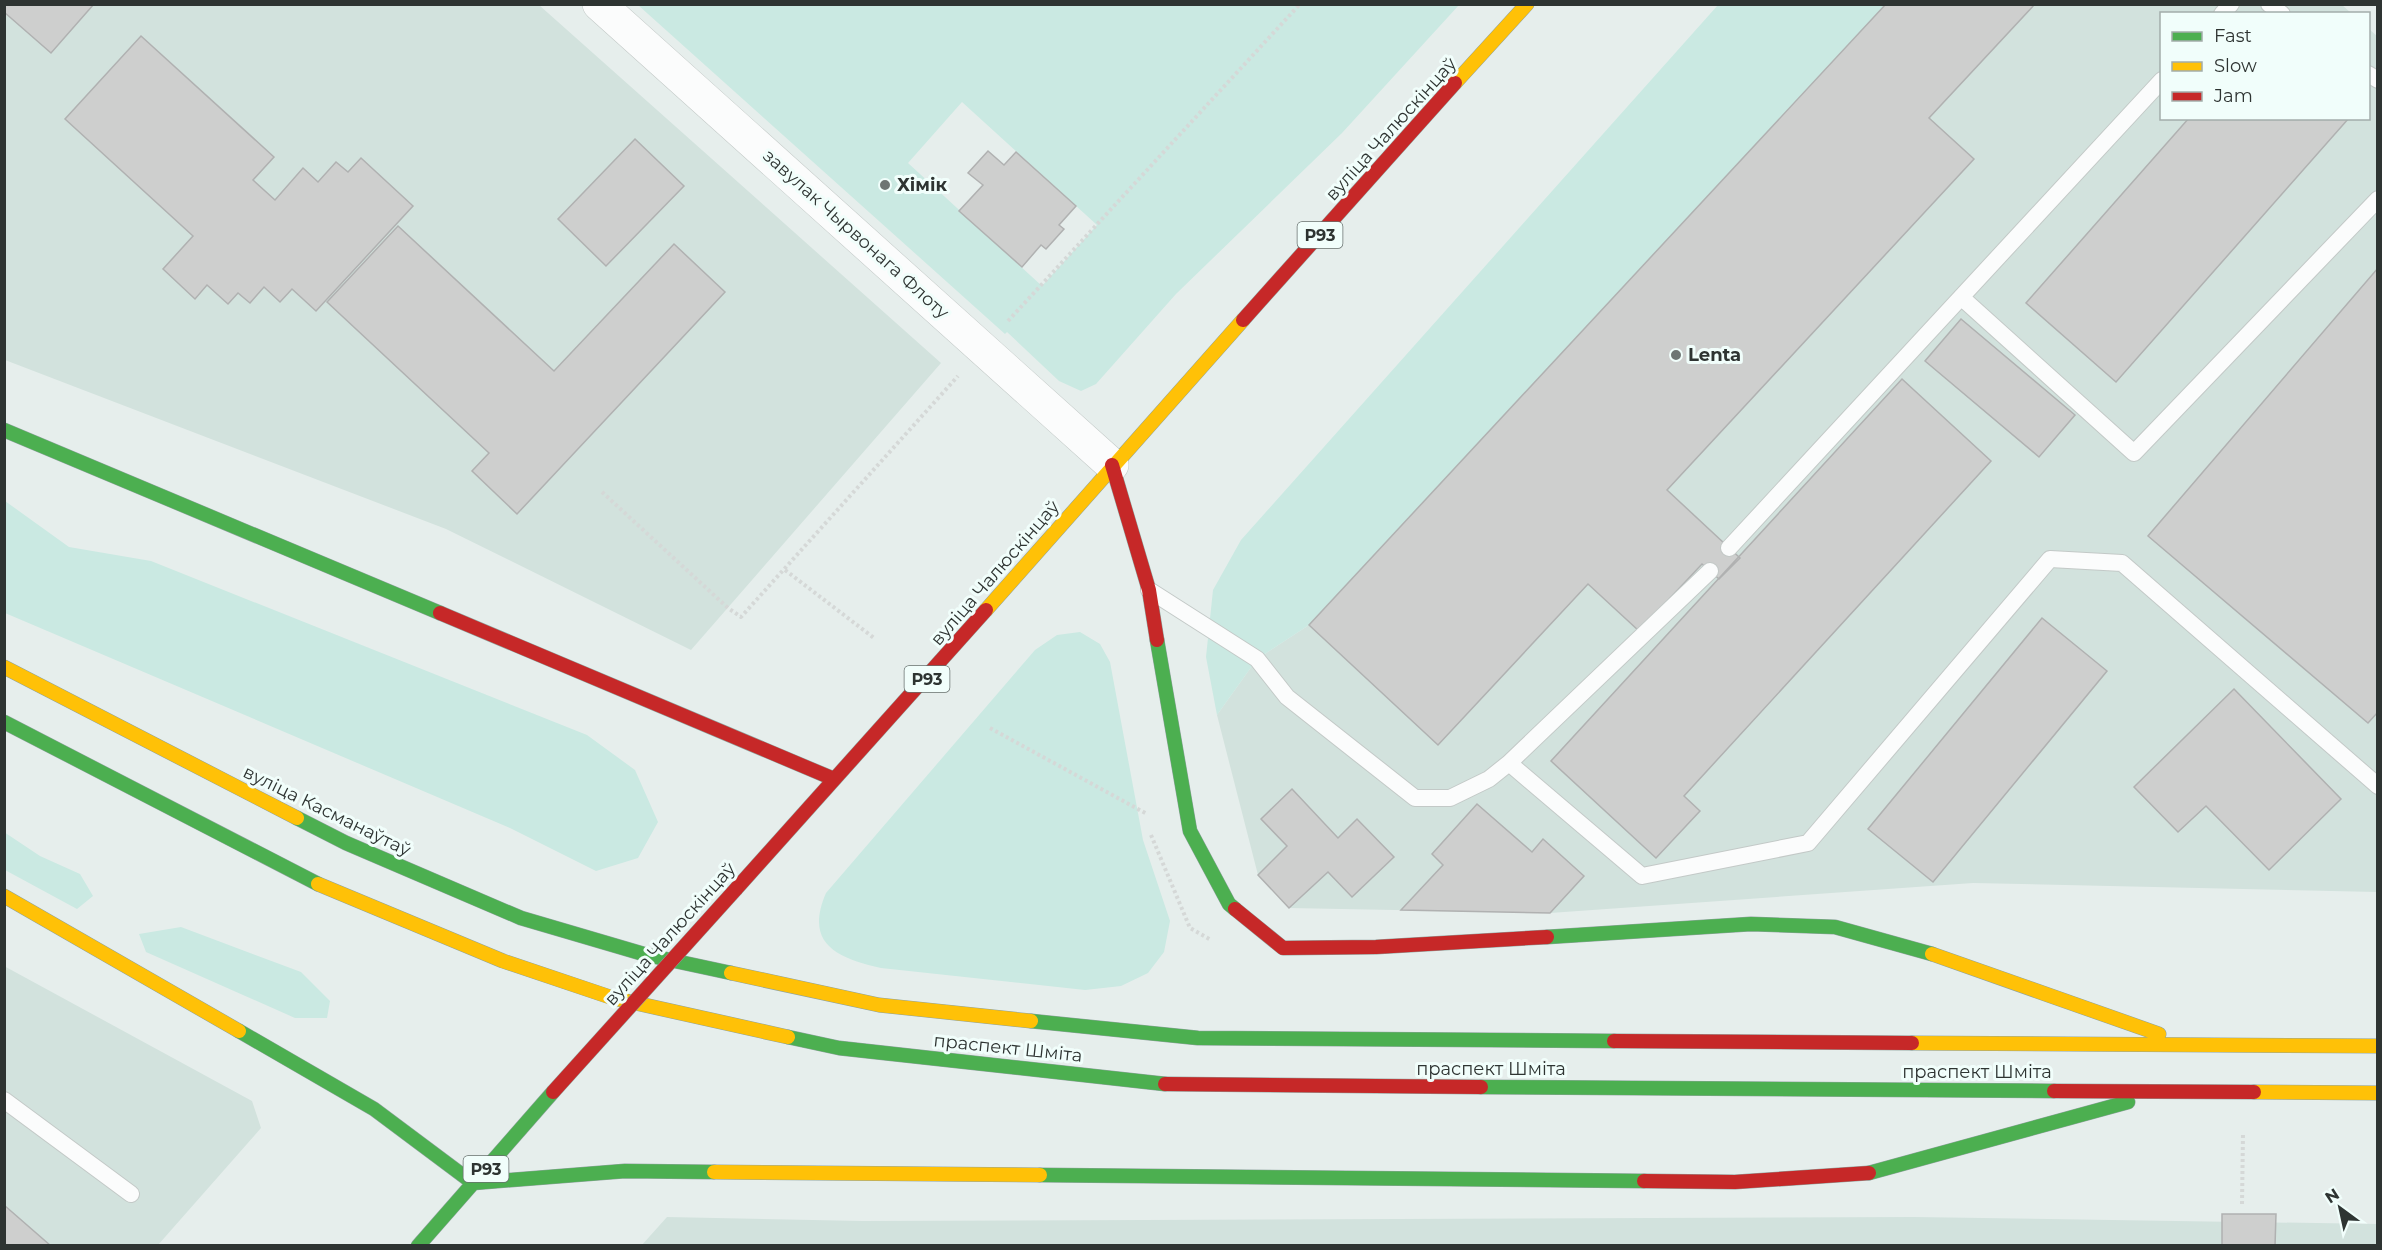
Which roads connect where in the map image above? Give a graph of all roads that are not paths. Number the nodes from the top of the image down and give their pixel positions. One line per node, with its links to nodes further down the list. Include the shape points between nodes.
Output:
1 (599, 4): 7 (street, завулак Чырвонага Флоту)
2 (1527, 4): 7 (main road, вуліца Чалюскінцаў / Р93)
3 (2160, 82): 5 (lane)
4 (2378, 199): 5 (lane, via 2134,453)
5 (1961, 297): 8 (lane)
6 (4, 430): 14 (main road)
7 (1112, 465): 10 (main road); 14 (main road, вуліца Чалюскінцаў / Р93, via 926,680)
8 (1729, 548)
9 (1710, 571): 13 (lane)
10 (1149, 590): 13 (lane, via 1257,659 1287,697 1415,798 1450,798 1489,779); 18 (main road, via 1190,831 1229,904 1283,948 1376,947 1751,924 1836,927 1926,952)
11 (4, 667): 17 (main road, вуліца Касманаўтаў, via 346,843 521,918)
12 (4, 722): 20 (main road, праспект Шміта, via 318,884 503,961 613,998 839,1048 1175,1085)
13 (1509, 763): 15 (lane, via 1642,876 1808,843 2050,559 2122,563)
14 (834, 779): 23 (main road, вуліца Чалюскінцаў / Р93, bridge)
15 (2378, 786)
16 (4, 896): 23 (main road, via 374,1109)
17 (647, 955): 18 (main road, праспект Шміта, via 879,1005 1198,1038)
18 (2187, 1043): 19 (main road, праспект Шміта)
19 (2378, 1046)
20 (2167, 1091): 21 (main road, праспект Шміта); 23 (main road, via 1878,1172 1735,1182 626,1171)
21 (2378, 1093)
22 (4, 1100): 24 (lane)
23 (474, 1183): 25 (main road, вуліца Чалюскінцаў / Р93)
24 (131, 1194)
25 (418, 1245)

